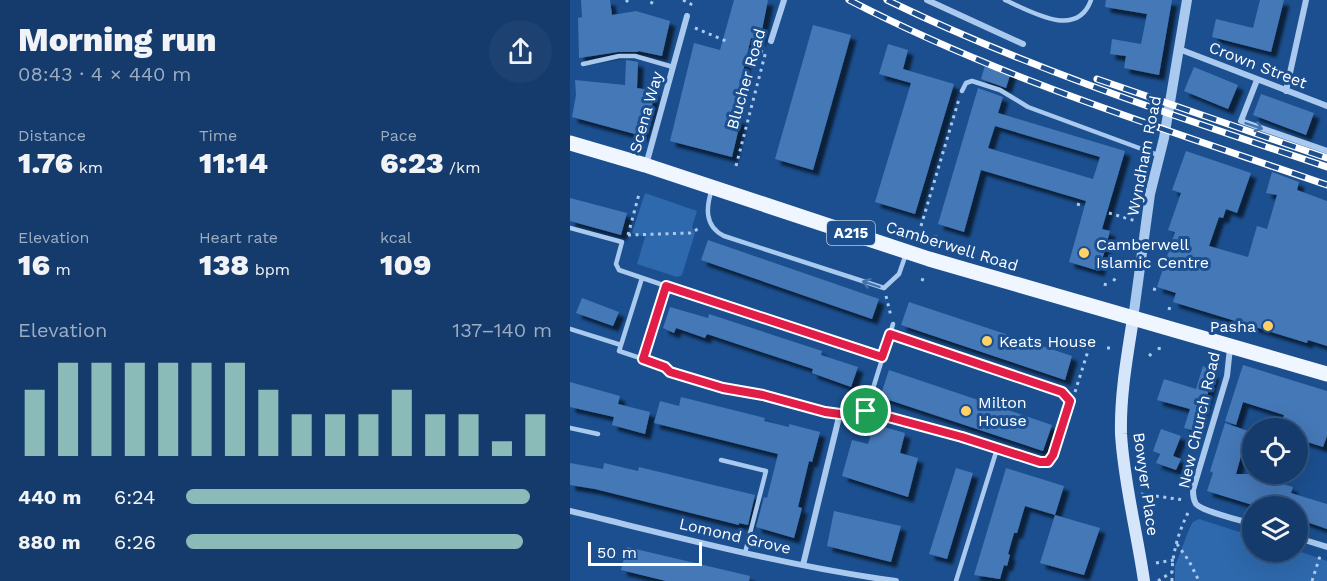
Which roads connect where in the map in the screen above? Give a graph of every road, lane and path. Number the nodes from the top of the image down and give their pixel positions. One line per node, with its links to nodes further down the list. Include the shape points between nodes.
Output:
1 (784, 0): 11 (street, Blucher Road)
2 (927, 0): 12 (street)
3 (1005, 0): 7 (lane)
4 (1091, 0): 7 (lane, via 1080,16 1068,21 1054,21)
5 (1188, 0): 14 (street, Wyndham Road)
6 (1306, 0): 19 (street)
7 (1017, 3)
8 (687, 16): 9 (street, Scena Way)
9 (685, 24): 10 (path); 17 (street, Scena Way)
10 (726, 41)
11 (771, 41): 15 (path, Blucher Road)
12 (1023, 44)
13 (753, 48): 15 (path)
14 (1179, 49): 18 (street, Crown Street); 24 (street, Wyndham Road)
15 (765, 53): 26 (path, Blucher Road)
16 (583, 64): 17 (lane, Scena Way, via 635,56)
17 (673, 67): 25 (street, Scena Way)
18 (1257, 80): 19 (street, Crown Street); 23 (street, one-way to 23, via 1241,121)
19 (1286, 90): 21 (street, Crown Street)
20 (962, 92): 24 (lane, via 969,81 1000,90 1028,107); 33 (path)
21 (1327, 106)
22 (570, 143): 25 (main road, Camberwell Road / A215)
23 (1327, 151)
24 (1158, 155): 32 (street, Wyndham Road)
25 (645, 165): 27 (main road, Camberwell Road / A215)
26 (736, 166)
27 (713, 188): 40 (main road, Camberwell Road / A215); 47 (lane, one-way to 27, via 720,234 710,224 708,215)
28 (639, 194): 37 (path)
29 (1077, 204): 30 (path)
30 (1084, 206)
31 (1109, 213): 32 (path)
32 (1146, 224): 48 (street, Wyndham Road)
33 (921, 226)
34 (570, 228): 39 (lane)
35 (700, 228): 37 (path, via 690,233)
36 (937, 231): 38 (path)
37 (627, 235): 39 (path)
38 (935, 238)
39 (622, 242): 41 (lane, via 617,268)
40 (907, 252): 47 (lane, via 899,274); 48 (main road, Camberwell Road / A215)
41 (642, 278): 45 (lane); 53 (lane)
42 (1113, 279): 44 (path)
43 (1106, 280): 46 (path)
44 (1118, 282)
45 (666, 286): 60 (lane); 62 (lane)
46 (1105, 286)
47 (884, 288): 49 (path)
48 (1133, 319): 54 (main road, Camberwell Road / A215); 86 (main road, Bowyer Place, via 1121,432)
49 (893, 324): 52 (lane)
50 (570, 329): 53 (lane)
51 (1093, 333): 65 (path)
52 (890, 334): 60 (lane); 65 (lane, via 1062,392)
53 (621, 345): 62 (lane, via 619,351)
54 (1230, 346): 64 (main road, Camberwell Road / A215); 73 (street, New Church Road, via 1227,376 1193,489)
55 (1159, 347): 59 (path)
56 (1107, 348): 57 (path)
57 (1113, 348)
58 (1149, 354): 61 (path)
59 (1160, 354)
60 (882, 357): 66 (lane)
61 (1154, 358)
62 (643, 359): 63 (path)
63 (670, 372): 67 (street)
64 (1327, 374)
65 (1070, 401): 70 (lane, via 1048,462)
66 (866, 411): 67 (lane); 70 (lane)
67 (840, 414): 82 (street)
68 (570, 428): 69 (lane)
69 (598, 434)
70 (997, 449): 85 (lane)
71 (722, 460): 79 (lane, via 766,471)
72 (1141, 494): 73 (path)
73 (1194, 501): 75 (street); 77 (path, via 1180,527)
74 (570, 511): 79 (street, Lomond Grove)
75 (1242, 521)
76 (1308, 541): 78 (street)
77 (1177, 544): 80 (path); 89 (path)
78 (1325, 546): 90 (path)
79 (745, 553): 82 (street, Lomond Grove)
80 (1174, 560): 81 (path); 83 (path)
81 (1156, 563)
82 (803, 565): 84 (street, Lomond Grove)
83 (1172, 572): 87 (path); 88 (path)
84 (896, 581)
85 (956, 581)
86 (1144, 581)
87 (1158, 581)
88 (1172, 581)
89 (1199, 581)
90 (1312, 581)

